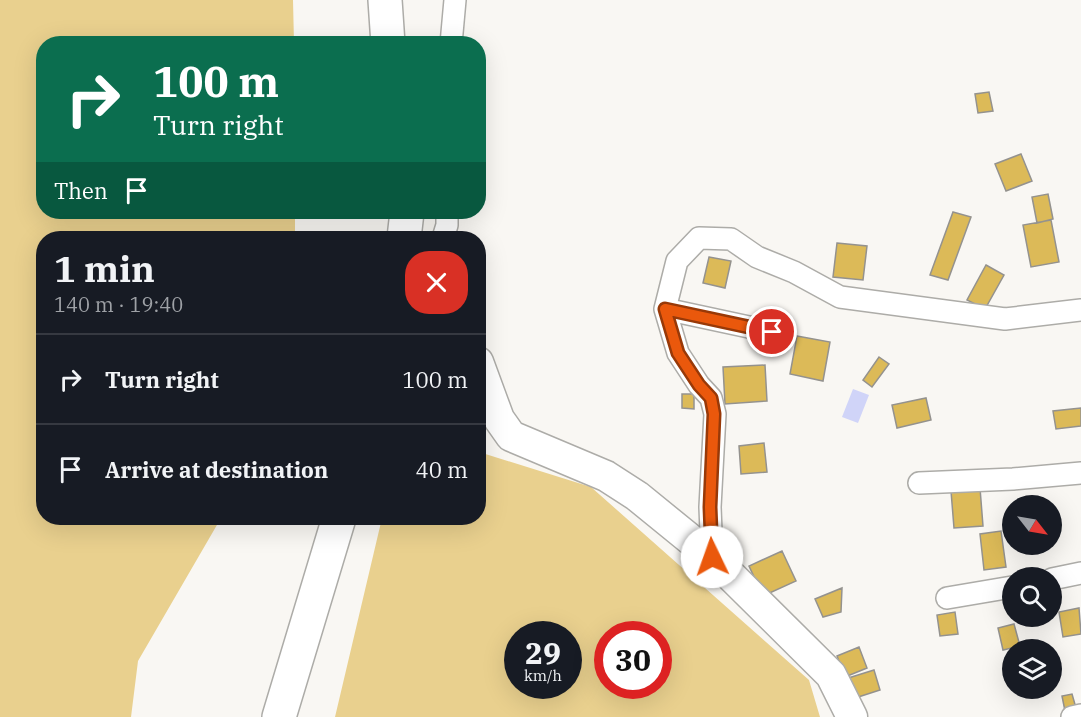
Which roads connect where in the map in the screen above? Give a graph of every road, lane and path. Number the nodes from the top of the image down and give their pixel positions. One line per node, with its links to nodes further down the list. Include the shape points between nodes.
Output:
1 (385, 0): 4 (main road)
2 (406, 0): 5 (main road)
3 (455, 0): 6 (street)
4 (387, 36)
5 (408, 36)
6 (452, 36)
7 (665, 309): 8 (street, via 677,261 699,238 731,238 757,257 840,297 1005,319); 9 (street); 15 (street, via 678,353 711,398)
8 (1081, 310)
9 (772, 332)
10 (486, 383): 15 (street, via 499,419 511,436 606,476 638,496)
11 (1081, 473): 12 (street)
12 (919, 483)
13 (323, 525): 20 (main road)
14 (337, 525): 20 (main road)
15 (712, 557): 22 (street, via 831,675)
16 (1081, 573): 17 (street)
17 (1062, 577)
18 (1002, 589): 19 (street)
19 (947, 598)
20 (280, 711)
21 (1081, 715): 23 (street)
22 (852, 717)
23 (1072, 717)

